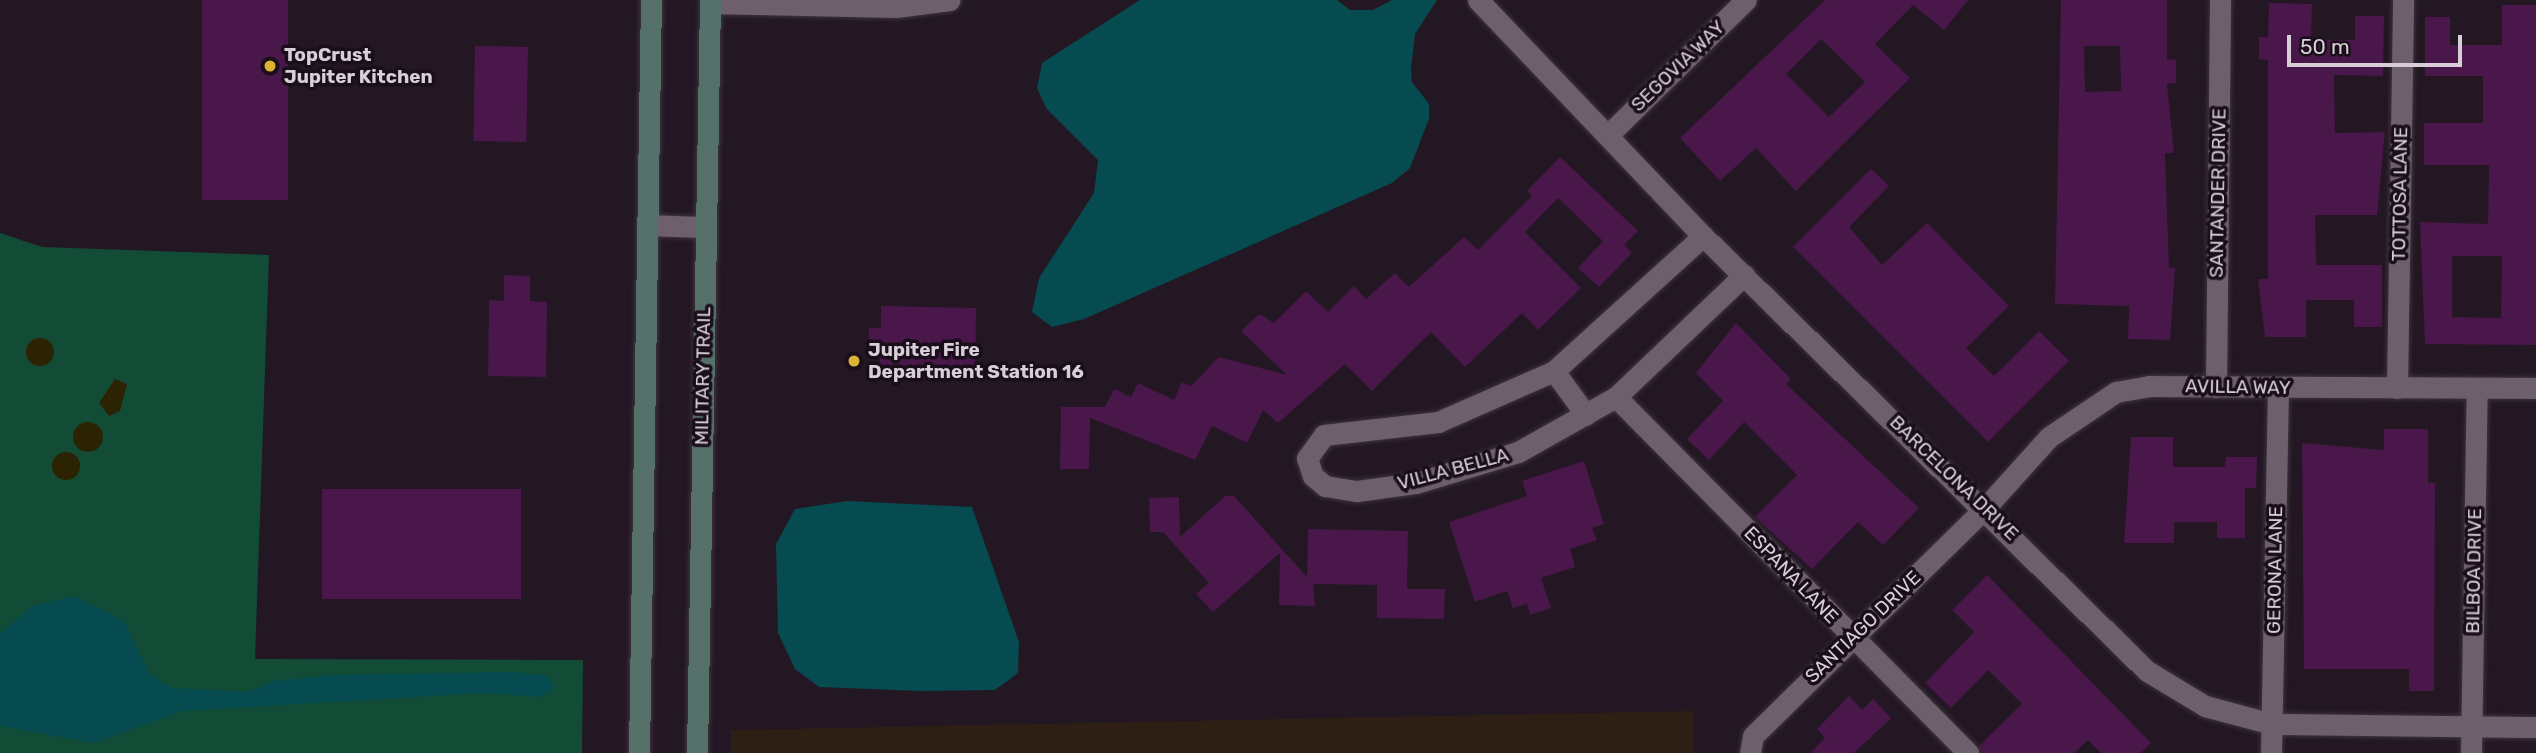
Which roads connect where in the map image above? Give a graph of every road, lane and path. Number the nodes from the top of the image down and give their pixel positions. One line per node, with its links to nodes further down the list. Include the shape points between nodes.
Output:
1 (651, 0): 10 (main road)
2 (950, 0): 8 (street)
3 (1478, 0): 9 (street, BARCELONA DRIVE)
4 (1746, 0): 9 (street, SEGOVIA WAY)
5 (2220, 0): 15 (street, SANTANDER DRIVE)
6 (2403, 0): 17 (street, TOTTOSA LANE)
7 (710, 1): 8 (street); 11 (main road, MILITARY TRAIL)
8 (811, 3)
9 (1610, 133): 12 (street, BARCELONA DRIVE)
10 (648, 225): 11 (street); 27 (main road)
11 (706, 227): 28 (main road, MILITARY TRAIL)
12 (1703, 236): 13 (street, BARCELONA DRIVE); 14 (street, VILLA BELLA)
13 (1744, 275): 20 (street, VILLA BELLA); 22 (street, BARCELONA DRIVE)
14 (1554, 371): 21 (street); 21 (street, VILLA BELLA, via 1438,422 1324,435 1311,447 1309,468 1338,491 1416,483 1518,452)
15 (2216, 387): 16 (street, AVILLA WAY); 22 (street, AVILLA WAY, via 2116,392 2049,437)
16 (2278, 387): 17 (street, AVILLA WAY); 24 (street, GERONA LANE)
17 (2397, 388): 18 (street, AVILLA WAY)
18 (2477, 388): 19 (street, AVILLA WAY); 25 (street, BILBOA DRIVE)
19 (2536, 388)
20 (1616, 397): 21 (street, VILLA BELLA); 23 (street, ESPANA LANE)
21 (1586, 415)
22 (1986, 508): 23 (street, SANTIAGO DRIVE); 24 (street, BARCELONA DRIVE, via 2147,671 2204,706)
23 (1851, 636): 29 (street, SANTIAGO DRIVE, via 1753,736); 30 (street, ESPANA LANE)
24 (2272, 724): 25 (street, BARCELONA DRIVE); 31 (street, GERONA LANE)
25 (2471, 726): 26 (street, BARCELONA DRIVE); 32 (street, BILBOA DRIVE)
26 (2536, 727)
27 (639, 753)
28 (697, 753)
29 (1751, 753)
30 (1968, 753)
31 (2272, 753)
32 (2471, 753)

